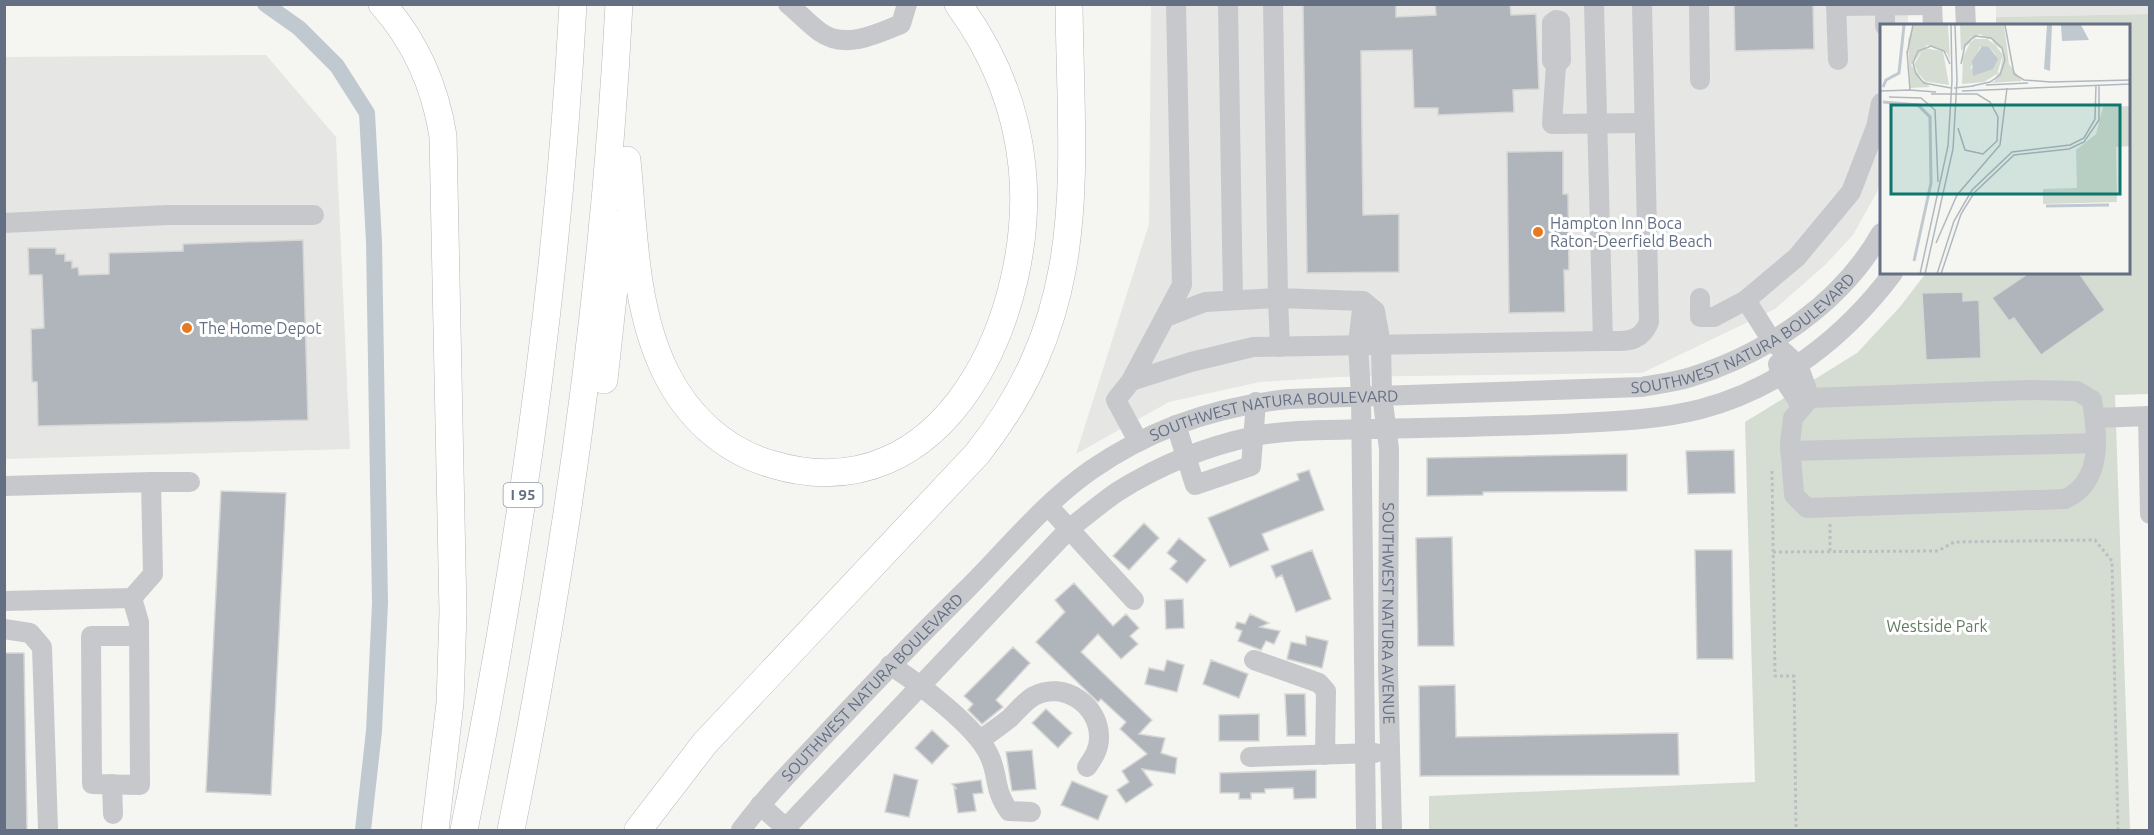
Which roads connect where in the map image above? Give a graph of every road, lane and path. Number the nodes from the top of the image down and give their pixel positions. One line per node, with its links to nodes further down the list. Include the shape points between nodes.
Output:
1 (382, 4): 93 (highway, via 417,52 443,136 453,613 450,704)
2 (573, 4): 94 (highway, I 95, via 558,203 537,397 503,624)
3 (591, 4): 95 (highway, via 580,168 555,399 523,616)
4 (619, 4): 96 (highway, via 602,225 581,419 542,672)
5 (637, 4): 29 (highway)
6 (788, 4): 7 (street, via 821,34 848,40 869,38 901,24)
7 (907, 4)
8 (958, 4): 29 (highway, via 988,53 1012,114 1022,168 1020,252 1004,317 975,378 936,427 893,456 835,472 785,468 742,453 701,423 664,369 645,314)
9 (1069, 4): 98 (highway, via 1068,246 1053,315 1029,376 978,454 712,735)
10 (1176, 4): 39 (street, via 1182,285)
11 (1228, 4): 36 (street)
12 (1273, 4): 34 (street)
13 (1594, 4): 28 (street)
14 (1642, 4): 27 (street)
15 (1699, 4): 25 (street)
16 (1965, 4): 23 (street)
17 (1836, 5): 18 (street); 24 (street)
18 (1885, 5): 19 (street); 21 (street)
19 (1932, 5): 22 (street)
20 (1556, 12): 28 (street, via 1560,21 1561,60 1556,65 1552,124)
21 (1885, 24)
22 (1933, 24)
23 (1966, 24)
24 (1838, 60)
25 (1700, 80)
26 (1878, 104): 37 (street, via 1876,127 1844,191 1797,257)
27 (1644, 123): 28 (street); 40 (street, via 1649,322 1645,332 1634,341)
28 (1597, 125): 40 (street)
29 (627, 160): 97 (highway, via 589,495)
30 (314, 215): 31 (street, via 168,214)
31 (9, 225)
32 (1880, 234): 41 (street, SOUTHWEST NATURA BOULEVARD, via 1836,291)
33 (1892, 274): 45 (street, SOUTHWEST NATURA BOULEVARD, via 1859,314)
34 (1278, 298): 36 (street); 38 (street); 44 (street)
35 (1700, 298): 37 (street, via 1700,317 1714,317)
36 (1233, 300): 39 (street, via 1205,302)
37 (1746, 300): 41 (street)
38 (1363, 301): 42 (street, SOUTHWEST NATURA AVENUE); 43 (street, SOUTHWEST NATURA AVENUE, via 1375,311)
39 (1166, 317): 46 (street)
40 (1603, 341): 43 (street)
41 (1772, 341): 45 (street); 47 (street, SOUTHWEST NATURA BOULEVARD, via 1718,368 1642,387)
42 (1358, 344): 43 (street); 44 (street); 48 (street, SOUTHWEST NATURA AVENUE)
43 (1381, 344): 47 (street, SOUTHWEST NATURA AVENUE)
44 (1280, 347): 46 (street, via 1227,352)
45 (1789, 370): 50 (street); 54 (street, SOUTHWEST NATURA BOULEVARD, via 1723,401 1677,415 1517,426)
46 (1131, 381): 57 (street, via 1116,400)
47 (1382, 395): 48 (street, SOUTHWEST NATURA BOULEVARD); 54 (street, SOUTHWEST NATURA AVENUE)
48 (1361, 396): 49 (street, SOUTHWEST NATURA BOULEVARD); 55 (street, SOUTHWEST NATURA AVENUE)
49 (1256, 402): 53 (street, SOUTHWEST NATURA BOULEVARD); 56 (street)
50 (1806, 403): 52 (street, via 2077,391 2092,400); 59 (street, via 1793,418)
51 (2149, 416): 52 (street); 67 (street)
52 (2095, 418): 58 (street)
53 (1176, 425): 57 (street, SOUTHWEST NATURA BOULEVARD); 60 (street)
54 (1387, 428): 55 (street, SOUTHWEST NATURA BOULEVARD); 70 (street, SOUTHWEST NATURA AVENUE)
55 (1361, 429): 56 (street, SOUTHWEST NATURA BOULEVARD); 69 (street, SOUTHWEST NATURA AVENUE)
56 (1253, 436): 60 (street, SOUTHWEST NATURA BOULEVARD); 60 (street, via 1251,465 1194,485)
57 (1138, 441): 65 (street, SOUTHWEST NATURA BOULEVARD, via 1090,471)
58 (2096, 443): 59 (street); 66 (street, via 2090,478 2079,493 2065,500)
59 (1791, 451): 66 (street, via 1794,495 1807,508)
60 (1186, 458): 68 (street, SOUTHWEST NATURA BOULEVARD, via 1117,492)
61 (1772, 471): 71 (path)
62 (151, 482): 63 (street); 64 (street); 73 (street, via 153,574)
63 (190, 482)
64 (4, 486)
65 (1049, 507): 68 (street); 79 (street, SOUTHWEST NATURA BOULEVARD)
66 (1830, 507): 72 (path)
67 (2150, 514)
68 (1070, 528): 74 (street); 80 (street, SOUTHWEST NATURA BOULEVARD)
69 (1362, 529): 70 (street); 83 (street, SOUTHWEST NATURA AVENUE)
70 (1389, 529): 82 (street, SOUTHWEST NATURA AVENUE)
71 (1773, 552): 72 (path); 102 (path, via 1775,676 1794,676)
72 (1830, 552): 103 (path, via 1938,551 1954,542 2095,540 2112,561)
73 (132, 598): 75 (street); 77 (street)
74 (1134, 600)
75 (4, 601)
76 (4, 629): 92 (street, via 30,633 42,647)
77 (139, 636): 87 (street, via 140,785); 87 (street, via 91,636 93,784)
78 (1254, 660): 84 (street, via 1319,683 1326,692)
79 (890, 665): 80 (street); 88 (street, SOUTHWEST NATURA BOULEVARD)
80 (920, 685): 81 (street); 91 (street, SOUTHWEST NATURA BOULEVARD)
81 (980, 740): 86 (street, via 1034,696 1065,692 1082,700 1094,715 1098,750); 89 (street, via 990,756 998,797 1009,811)
82 (1390, 752): 83 (street); 101 (street, SOUTHWEST NATURA AVENUE)
83 (1364, 753): 84 (street); 100 (street, SOUTHWEST NATURA AVENUE)
84 (1325, 755): 85 (street)
85 (1250, 757)
86 (1087, 767)
87 (112, 784): 90 (street)
88 (760, 805): 91 (street, SOUTHWEST NATURA BOULEVARD); 99 (street, SOUTHWEST NATURA BOULEVARD)
89 (1031, 812)
90 (113, 814)
91 (786, 830)
92 (48, 831)
93 (435, 831)
94 (464, 831)
95 (483, 831)
96 (511, 831)
97 (530, 831)
98 (638, 831)
99 (741, 831)
100 (1365, 831)
101 (1392, 831)
102 (1796, 831)
103 (2118, 831)

